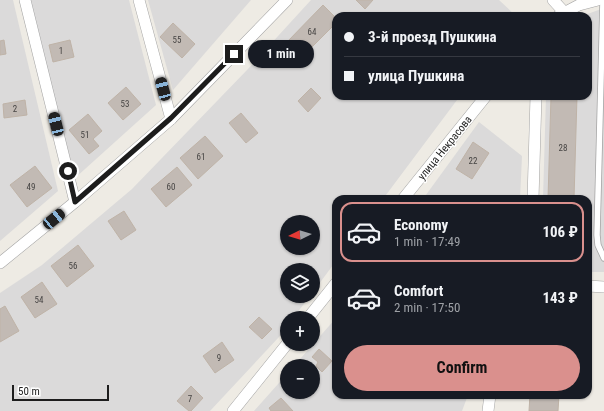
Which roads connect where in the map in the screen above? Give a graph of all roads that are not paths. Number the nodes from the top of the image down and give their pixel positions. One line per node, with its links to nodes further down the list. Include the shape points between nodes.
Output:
1 (25, 0): 15 (street)
2 (139, 0): 12 (street)
3 (287, 0): 12 (street)
4 (553, 0): 8 (street)
5 (598, 0): 7 (street)
6 (603, 0): 16 (lane, via 597,235)
7 (580, 3): 9 (street)
8 (560, 12)
9 (564, 12)
10 (483, 100): 13 (street, улица Некрасова)
11 (536, 100): 14 (street)
12 (171, 118): 15 (street)
13 (406, 195)
14 (533, 195)
15 (75, 202): 17 (street)
16 (604, 258)
17 (0, 263)
18 (592, 286): 19 (street)
19 (604, 287)
20 (332, 288): 21 (street)
21 (314, 311)
22 (281, 351): 24 (street)
23 (490, 399): 25 (street)
24 (233, 411)
25 (488, 411)

